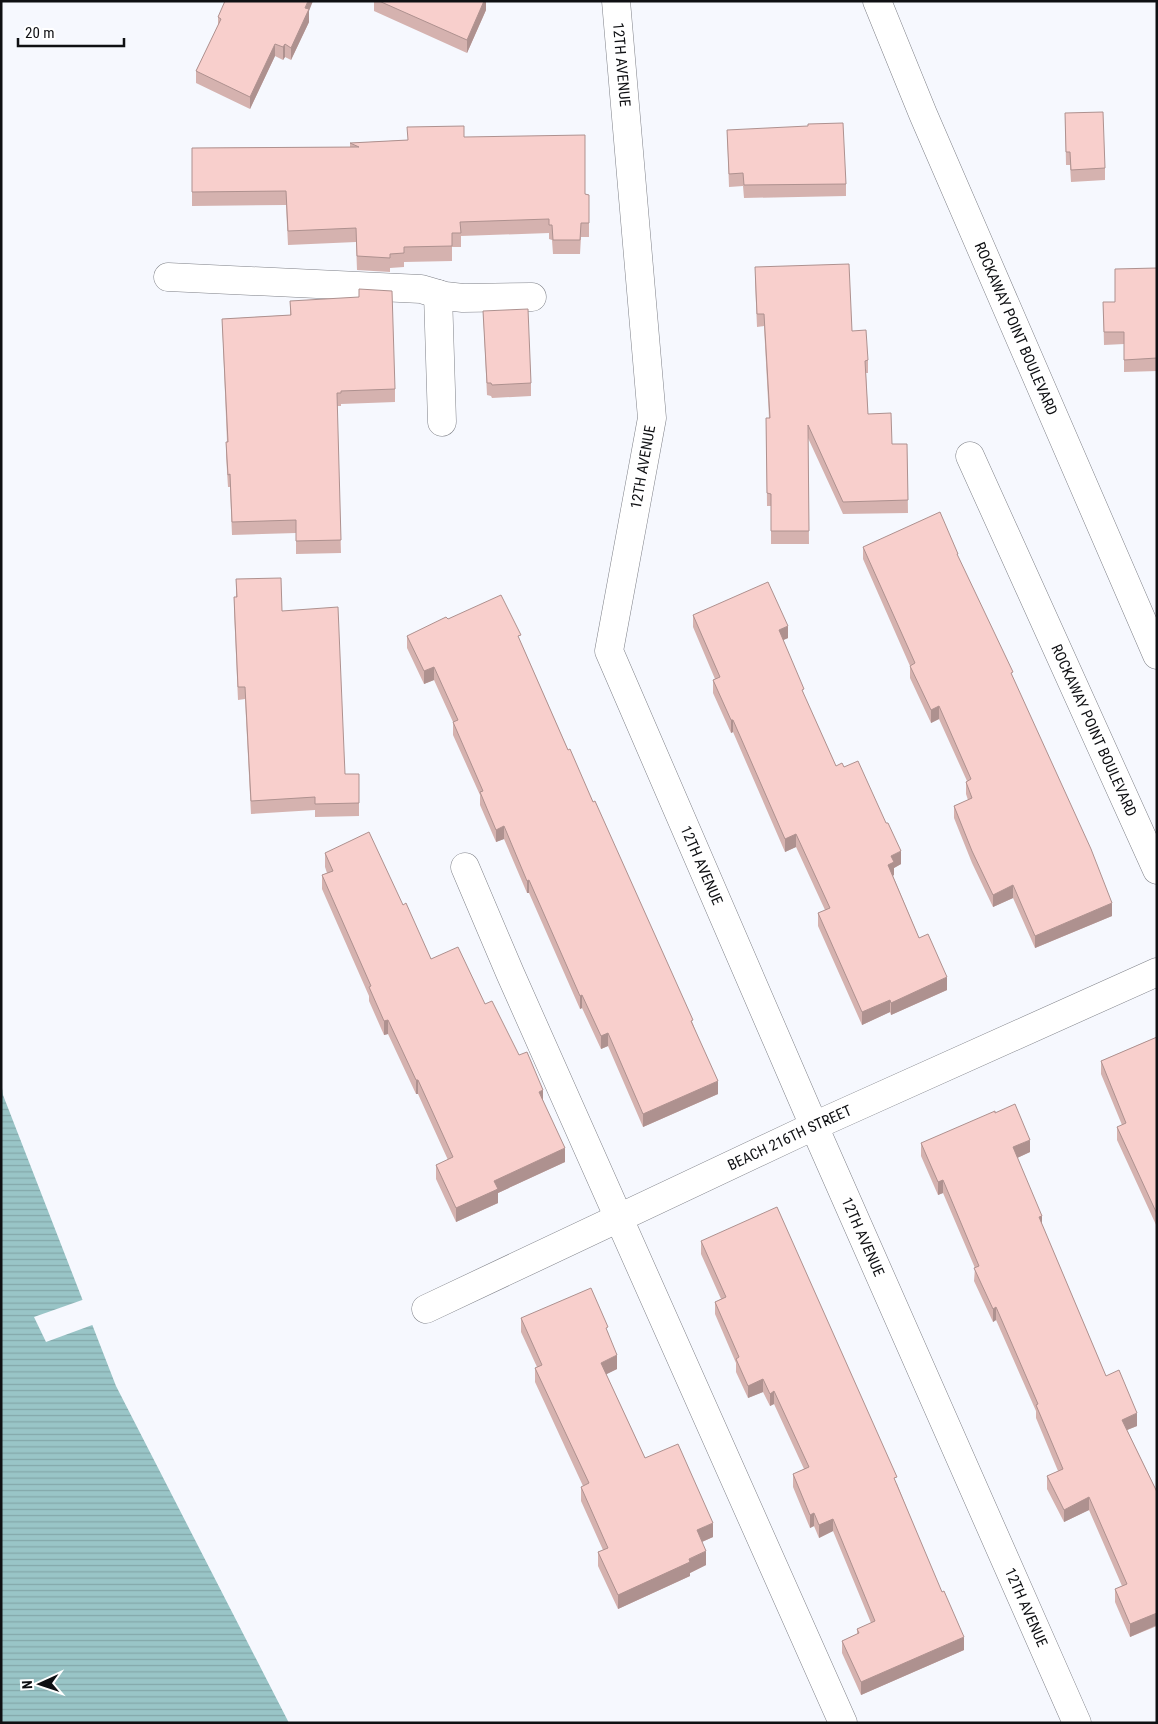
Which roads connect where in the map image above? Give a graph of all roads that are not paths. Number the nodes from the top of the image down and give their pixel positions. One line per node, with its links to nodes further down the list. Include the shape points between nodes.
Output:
1 (616, 1): 12 (street, 12TH AVENUE, via 652,418 609,651)
2 (876, 1): 8 (street, ROCKAWAY POINT BOULEVARD)
3 (168, 277): 4 (street, via 421,289)
4 (438, 294): 5 (street, via 463,298); 6 (street)
5 (532, 296)
6 (442, 422)
7 (970, 456): 10 (street, ROCKAWAY POINT BOULEVARD)
8 (1157, 655)
9 (465, 867): 13 (street)
10 (1157, 870)
11 (1157, 972): 12 (street, BEACH 216TH STREET)
12 (814, 1126): 13 (street, BEACH 216TH STREET); 16 (street, 12TH AVENUE)
13 (618, 1218): 14 (street, BEACH 216TH STREET); 15 (street)
14 (426, 1309)
15 (842, 1723)
16 (1077, 1723)

